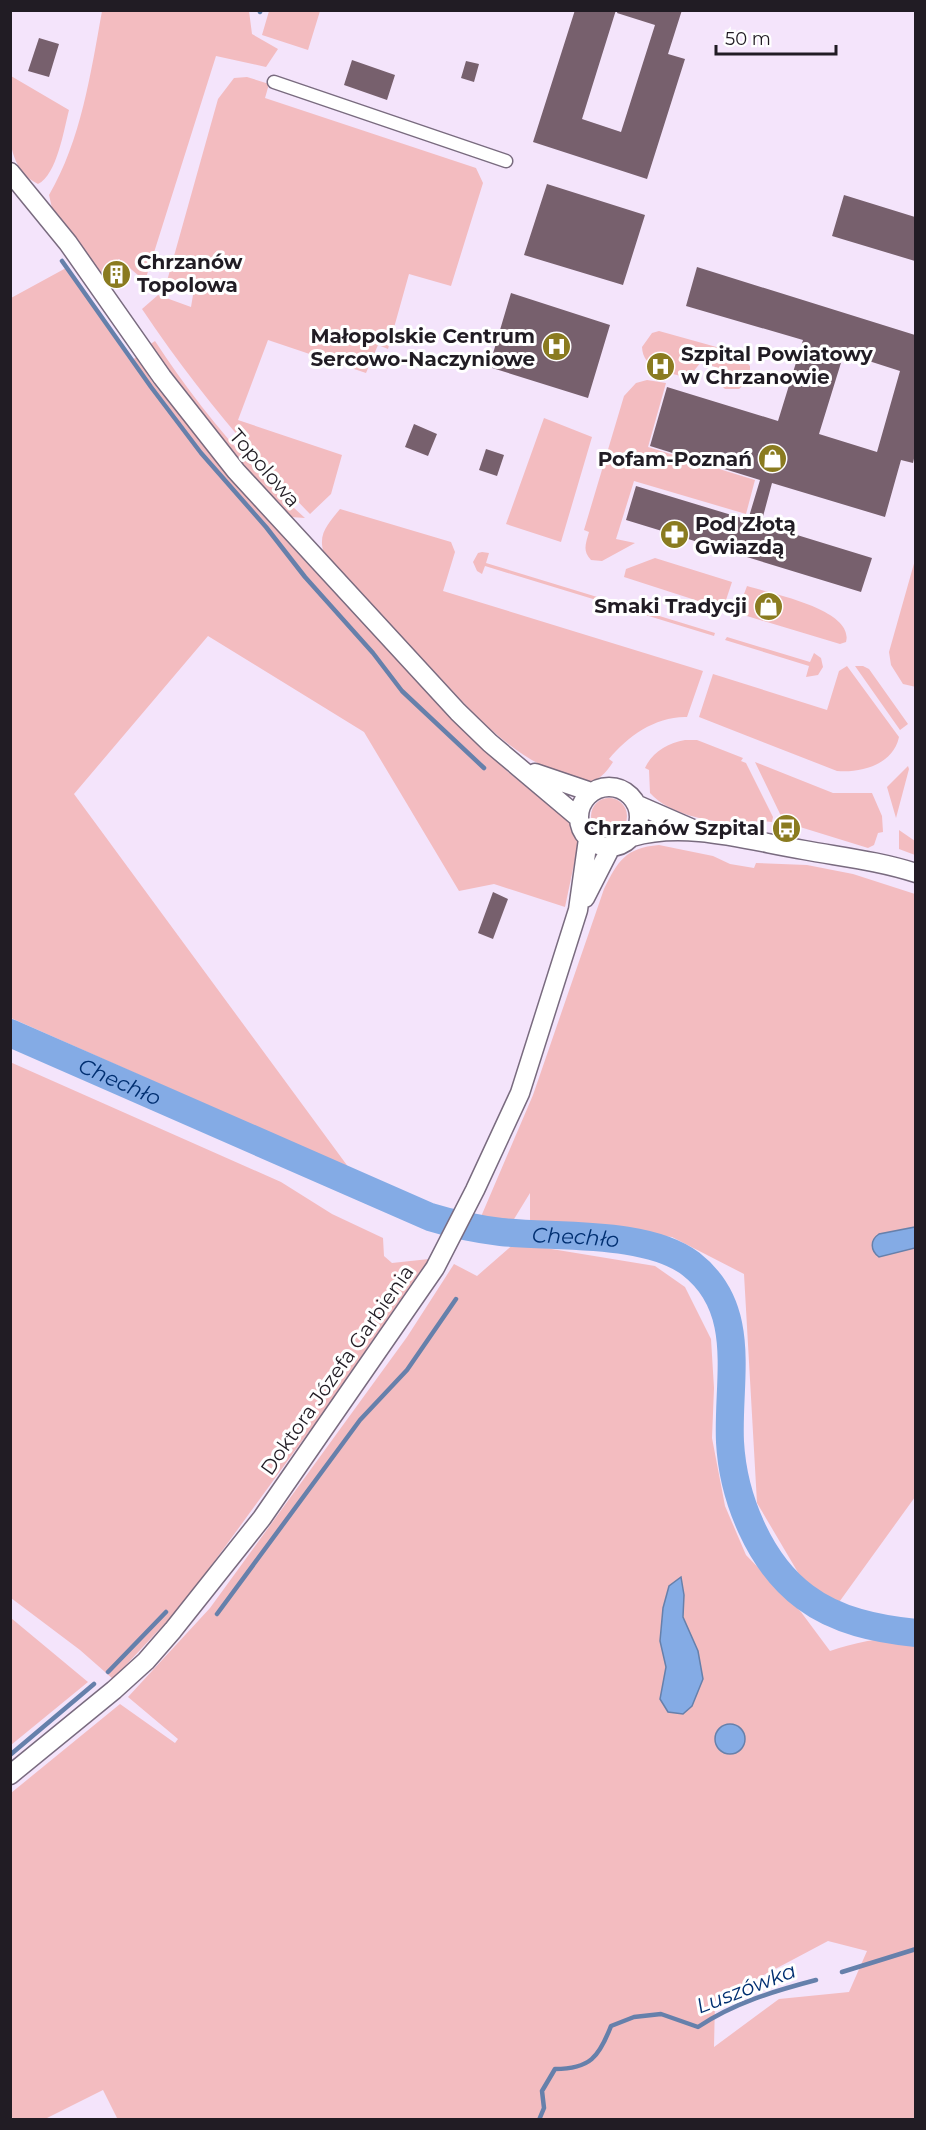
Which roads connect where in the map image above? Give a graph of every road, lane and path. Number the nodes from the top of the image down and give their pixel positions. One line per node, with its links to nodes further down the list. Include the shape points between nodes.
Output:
1 (274, 82): 2 (street)
2 (506, 161)
3 (10, 172): 4 (main road, Topolowa, via 68,243 162,377 236,471 458,712)
4 (517, 766): 5 (main road, Topolowa); 7 (main road, Topolowa)
5 (591, 792): 6 (main road, via 618,787); 7 (main road, via 581,803)
6 (638, 806): 8 (main road); 9 (main road, via 640,816)
7 (579, 818): 10 (main road)
8 (703, 833): 9 (main road, via 646,833); 12 (main road)
9 (632, 837): 11 (main road)
10 (588, 838): 11 (main road); 15 (main road, Doktora Józefa Garbienia)
11 (611, 847): 15 (main road, Doktora Józefa Garbienia)
12 (894, 866): 13 (main road); 14 (main road)
13 (915, 867)
14 (915, 873)
15 (578, 910): 16 (main road, Doktora Józefa Garbienia, via 520,1093 445,1251 268,1509 173,1630 114,1690)
16 (10, 1775)

